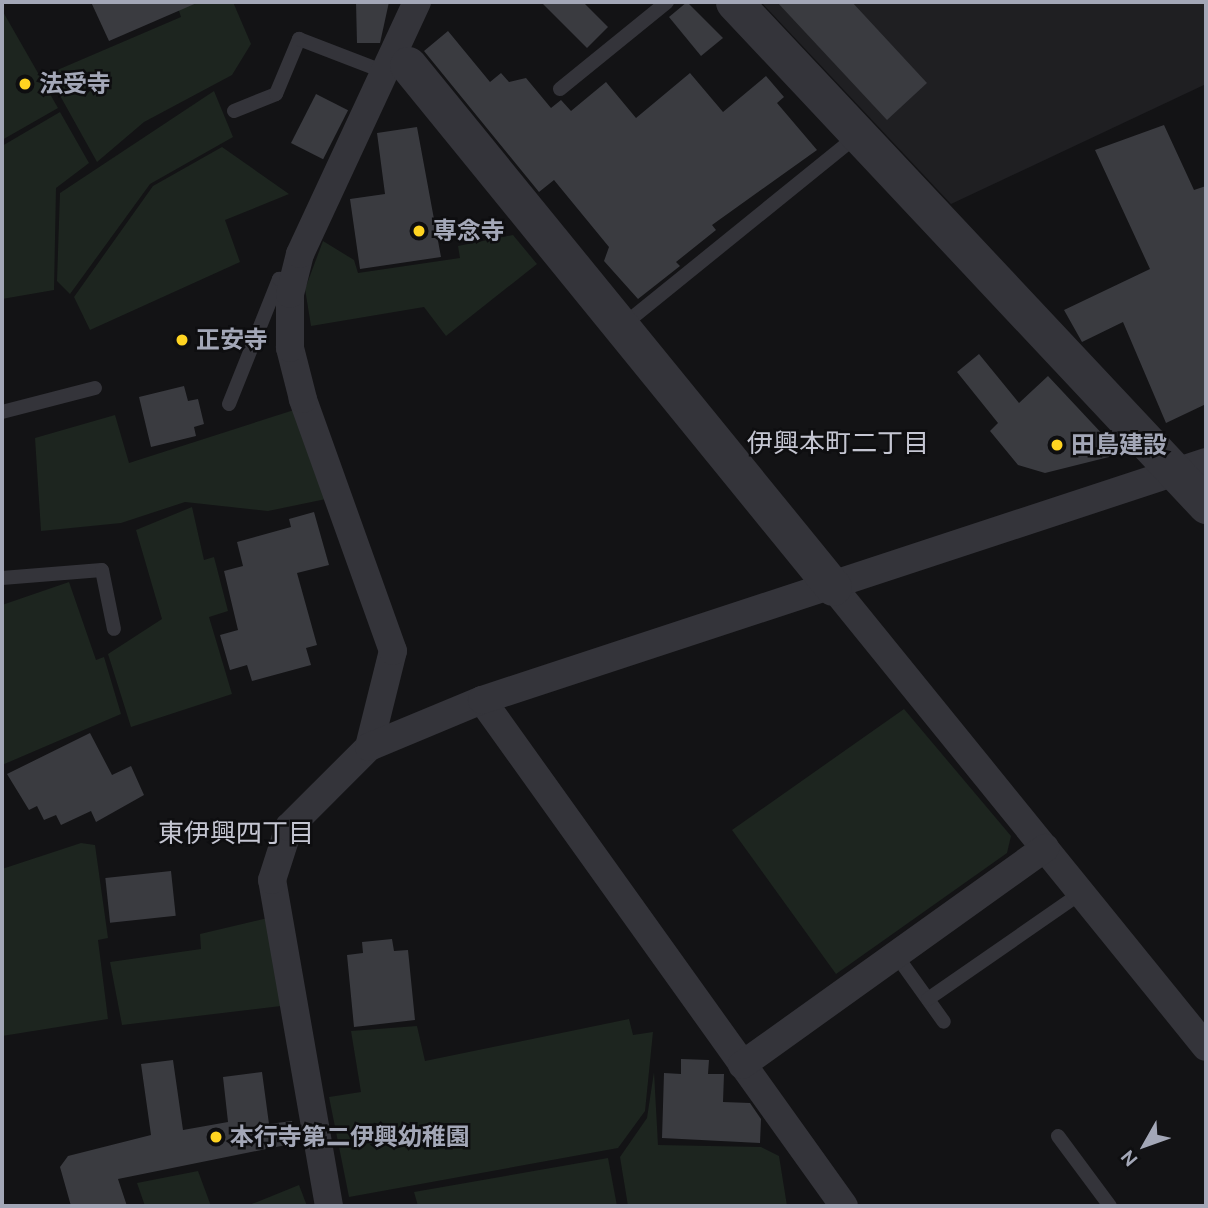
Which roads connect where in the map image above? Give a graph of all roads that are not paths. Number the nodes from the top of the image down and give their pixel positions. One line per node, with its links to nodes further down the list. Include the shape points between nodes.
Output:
1 (417, 2): 4 (street)
2 (667, 2): 5 (lane)
3 (734, 2): 7 (street)
4 (397, 65): 6 (lane, via 299,39 276,94); 8 (street); 9 (street)
5 (560, 89)
6 (234, 111)
7 (859, 135): 9 (lane); 13 (street)
8 (294, 278): 11 (lane, via 279,279); 19 (street, via 290,348 299,384 393,651)
9 (621, 327): 16 (street)
10 (95, 388): 12 (lane)
11 (229, 404)
12 (2, 412)
13 (1191, 467): 14 (street); 16 (street)
14 (1206, 505)
15 (2, 578): 17 (lane, via 102,570)
16 (833, 587): 18 (street); 20 (street)
17 (114, 629)
18 (482, 700): 19 (street); 26 (street)
19 (369, 747): 28 (street, via 289,827 272,880)
20 (1045, 848): 21 (street); 22 (street)
21 (1081, 893): 23 (lane); 25 (street)
22 (896, 955): 23 (lane); 26 (street)
23 (928, 999): 24 (lane)
24 (944, 1022)
25 (1205, 1044)
26 (742, 1065): 29 (street)
27 (1058, 1136): 30 (lane)
28 (329, 1206)
29 (845, 1206)
30 (1110, 1206)

